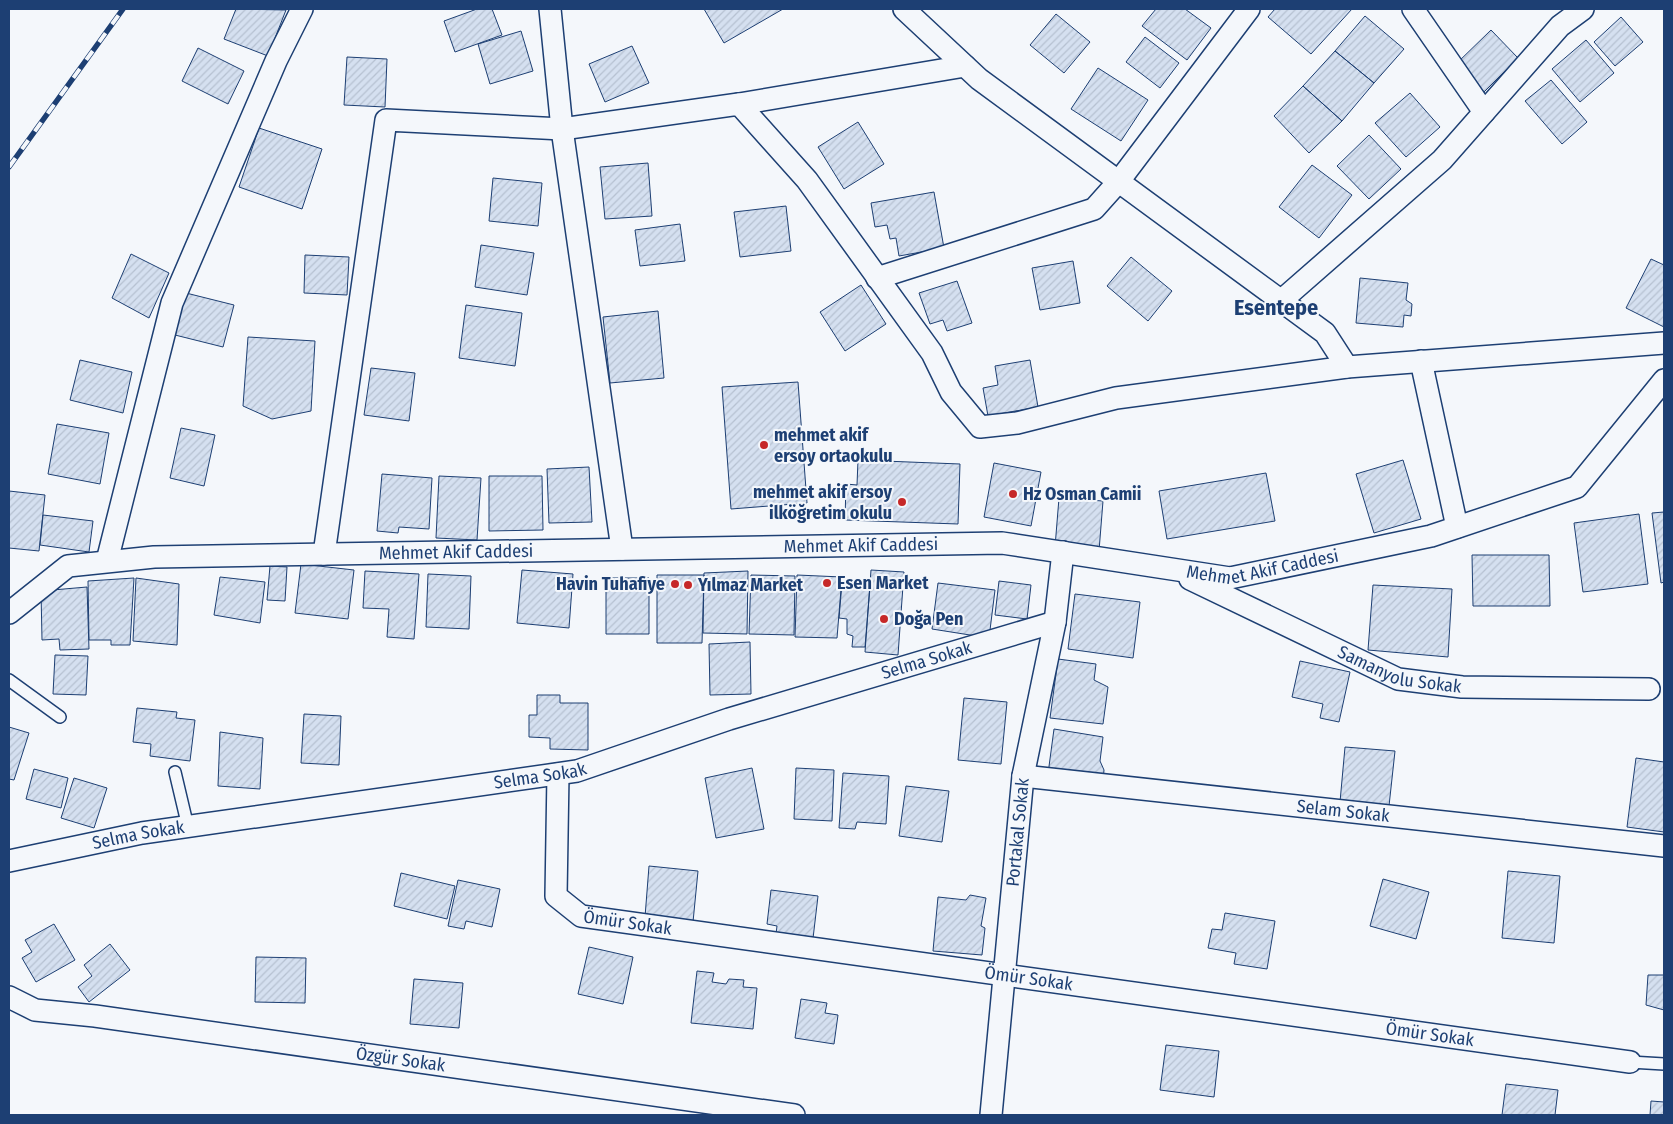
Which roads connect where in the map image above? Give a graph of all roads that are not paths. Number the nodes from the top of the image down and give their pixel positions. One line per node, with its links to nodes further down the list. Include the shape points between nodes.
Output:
1 (302, 9): 22 (street, via 276,61 172,302)
2 (550, 9): 10 (street)
3 (904, 9): 7 (street)
4 (1249, 9): 11 (street)
5 (1413, 9): 9 (street)
6 (1583, 9): 9 (street, via 1560,26)
7 (965, 66): 8 (street); 11 (street)
8 (739, 104): 10 (street); 12 (street, via 807,180)
9 (1484, 112): 13 (street, via 1442,160)
10 (562, 129): 19 (street); 21 (street, via 386,120)
11 (1119, 181): 12 (street, via 1094,209); 13 (street)
12 (877, 278): 16 (street, via 932,354 951,392 980,427 1017,423 1116,398)
13 (1282, 300): 16 (street, via 1325,333)
14 (1664, 343): 15 (street)
15 (1421, 362): 16 (street); 18 (street)
16 (1347, 367)
17 (1664, 380): 18 (street, Mehmet Akif Caddesi, via 1577,487)
18 (1457, 527): 23 (street, Mehmet Akif Caddesi, via 1431,536 1230,578)
19 (622, 549): 20 (street, Mehmet Akif Caddesi, via 1002,543); 21 (street, Mehmet Akif Caddesi)
20 (1063, 552): 23 (street, Mehmet Akif Caddesi); 25 (street, Portakal Sokak)
21 (324, 554): 22 (street, Mehmet Akif Caddesi, via 154,557)
22 (107, 562): 24 (street, Mehmet Akif Caddesi, via 68,566)
23 (1169, 569): 27 (street, Samanyolu Sokak, via 1398,679 1462,687)
24 (9, 613)
25 (1055, 622): 30 (street, Selma Sokak, via 729,719 577,771); 31 (street, Portakal Sokak)
26 (9, 680): 28 (lane)
27 (1649, 688)
28 (60, 717)
29 (175, 772): 32 (lane)
30 (558, 774): 32 (street, Selma Sokak); 35 (street, Ömür Sokak, via 556,896 581,916)
31 (1023, 776): 33 (street, Selam Sokak); 35 (street, Portakal Sokak)
32 (188, 827): 34 (street, Selma Sokak, via 142,833)
33 (1664, 846)
34 (9, 861)
35 (1005, 976): 37 (street, Ömür Sokak); 40 (street, Portakal Sokak)
36 (9, 997): 39 (street, Özgür Sokak, via 35,1010)
37 (1630, 1062): 38 (lane)
38 (1664, 1064)
39 (794, 1115)
40 (991, 1115)

